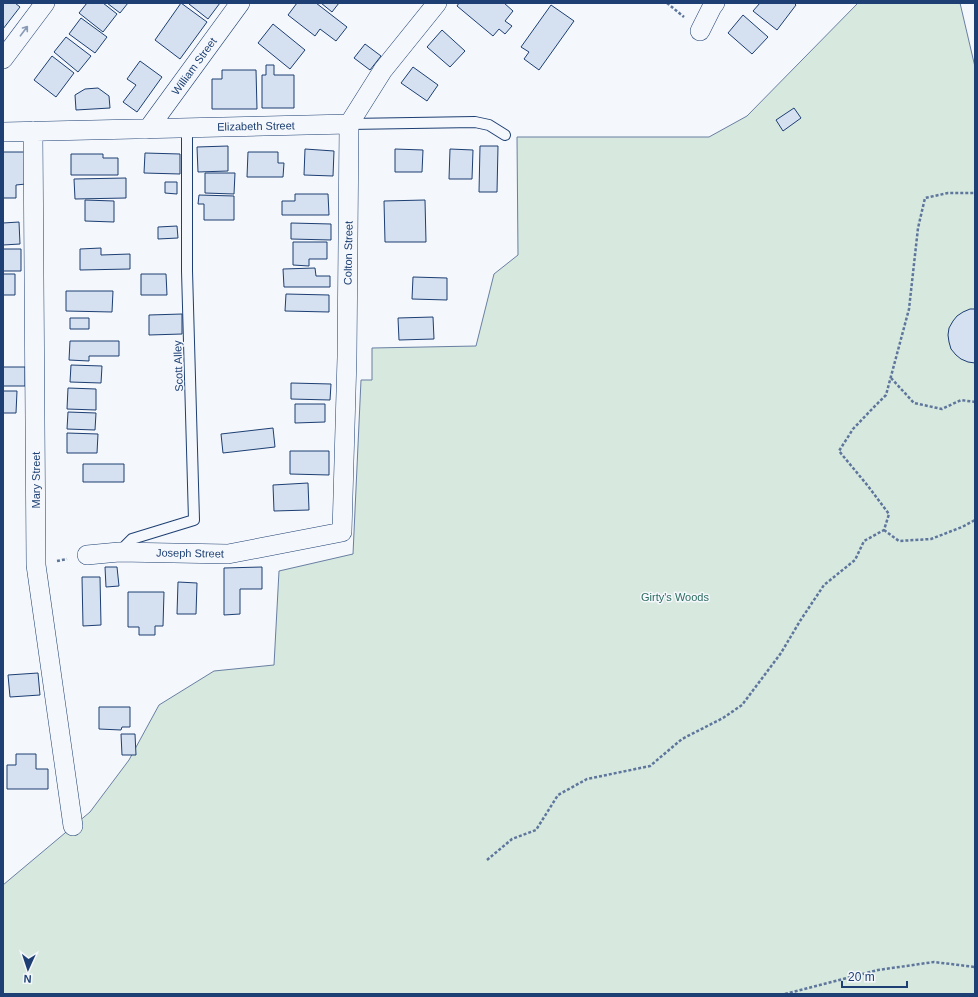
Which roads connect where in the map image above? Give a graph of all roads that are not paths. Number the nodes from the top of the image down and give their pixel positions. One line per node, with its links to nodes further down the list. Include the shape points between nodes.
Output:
1 (45, 3): 6 (street, one-way to 1)
2 (240, 3): 9 (street, William Street)
3 (437, 3): 7 (street, via 383,70)
4 (712, 4): 5 (street)
5 (700, 30)
6 (3, 59)
7 (349, 124): 8 (street, Elizabeth Street); 12 (lane, Elizabeth Street, via 475,122 489,125); 13 (street, Colton Street)
8 (186, 128): 9 (street, Elizabeth Street); 14 (lane, Scott Alley, via 194,520 132,538)
9 (148, 129): 10 (street, Elizabeth Street)
10 (33, 131): 11 (street, Elizabeth Street); 16 (street, Mary Street, via 36,565)
11 (3, 132)
12 (505, 135)
13 (342, 532): 14 (street, Joseph Street, via 228,554)
14 (119, 552): 15 (street, Joseph Street)
15 (87, 555)
16 (73, 826)

